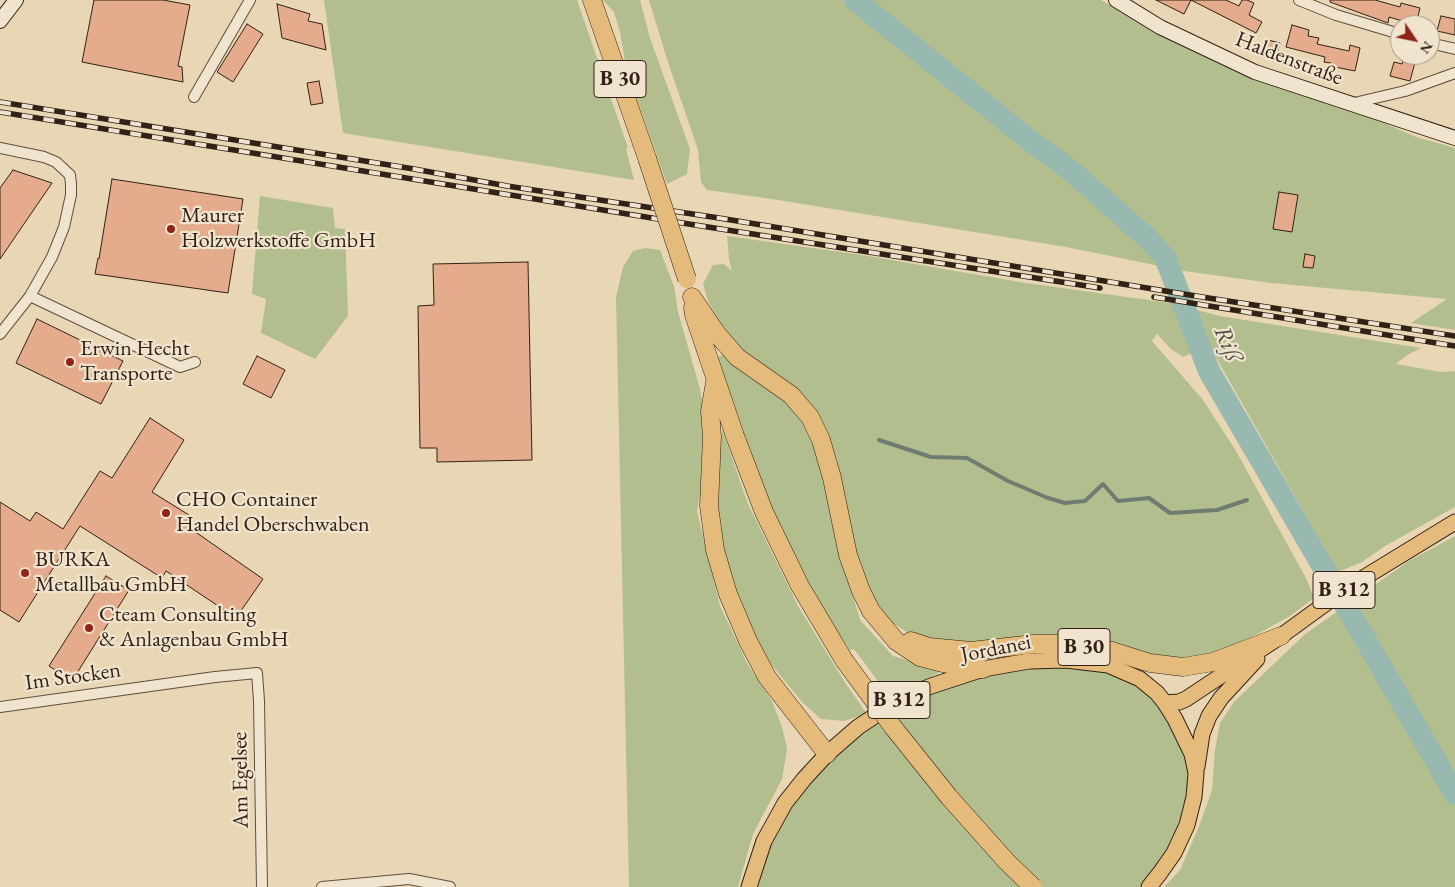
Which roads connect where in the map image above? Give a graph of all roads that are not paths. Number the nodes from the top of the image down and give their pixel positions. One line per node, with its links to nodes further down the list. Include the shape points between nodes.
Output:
1 (16, 0): 6 (street)
2 (250, 0): 11 (street)
3 (592, 0): 16 (highway, B 30, bridge)
4 (1116, 0): 12 (street, Haldenstraße, via 1160,27 1256,72)
5 (1299, 0): 7 (street)
6 (0, 21)
7 (1390, 31)
8 (1440, 45): 9 (street)
9 (1455, 50)
10 (1455, 73): 12 (street, via 1405,91)
11 (194, 97)
12 (1349, 104): 13 (street, Haldenstraße)
13 (1455, 138)
14 (0, 148): 15 (street, via 44,157 56,162 70,175 71,196 64,227)
15 (30, 296): 17 (street); 18 (street, via 180,367)
16 (692, 297): 19 (highway, B 30, via 694,315); 21 (highway, B 30, via 737,357 791,395 810,417 821,440 832,478 856,577 872,611)
17 (0, 334)
18 (195, 362)
19 (715, 379): 27 (highway, B 30, via 710,411 709,506 715,550 728,594 763,670); 33 (highway, B 30, bridge, via 764,512 800,586 844,660 937,783)
20 (1455, 522): 22 (main road, B 312, via 1306,616)
21 (884, 627): 22 (highway, B 30, via 929,647 948,650 1063,644 1183,667 1213,662); 23 (highway, B 30, via 896,641 920,657)
22 (1281, 636): 25 (main road, B 312, via 1186,699); 28 (main road, B 312, via 1244,672 1209,716 1202,734)
23 (983, 669): 25 (main road, Jordanei / B 312, via 1029,661 1096,663 1140,679); 27 (main road, Jordanei / B 312, via 902,698 858,727)
24 (256, 673): 26 (street, Im Stocken); 29 (street, Am Egelsee)
25 (1165, 703): 28 (main road, Jordanei / B 312, via 1192,754)
26 (0, 706)
27 (827, 754): 32 (main road, Jordanei / B 312, via 778,814 759,854)
28 (1196, 773): 34 (main road, Jordanei / B 312, via 1187,825 1174,853)
29 (262, 887)
30 (322, 887): 31 (street, via 409,879)
31 (450, 887)
32 (749, 887)
33 (1033, 887)
34 (1148, 887)

